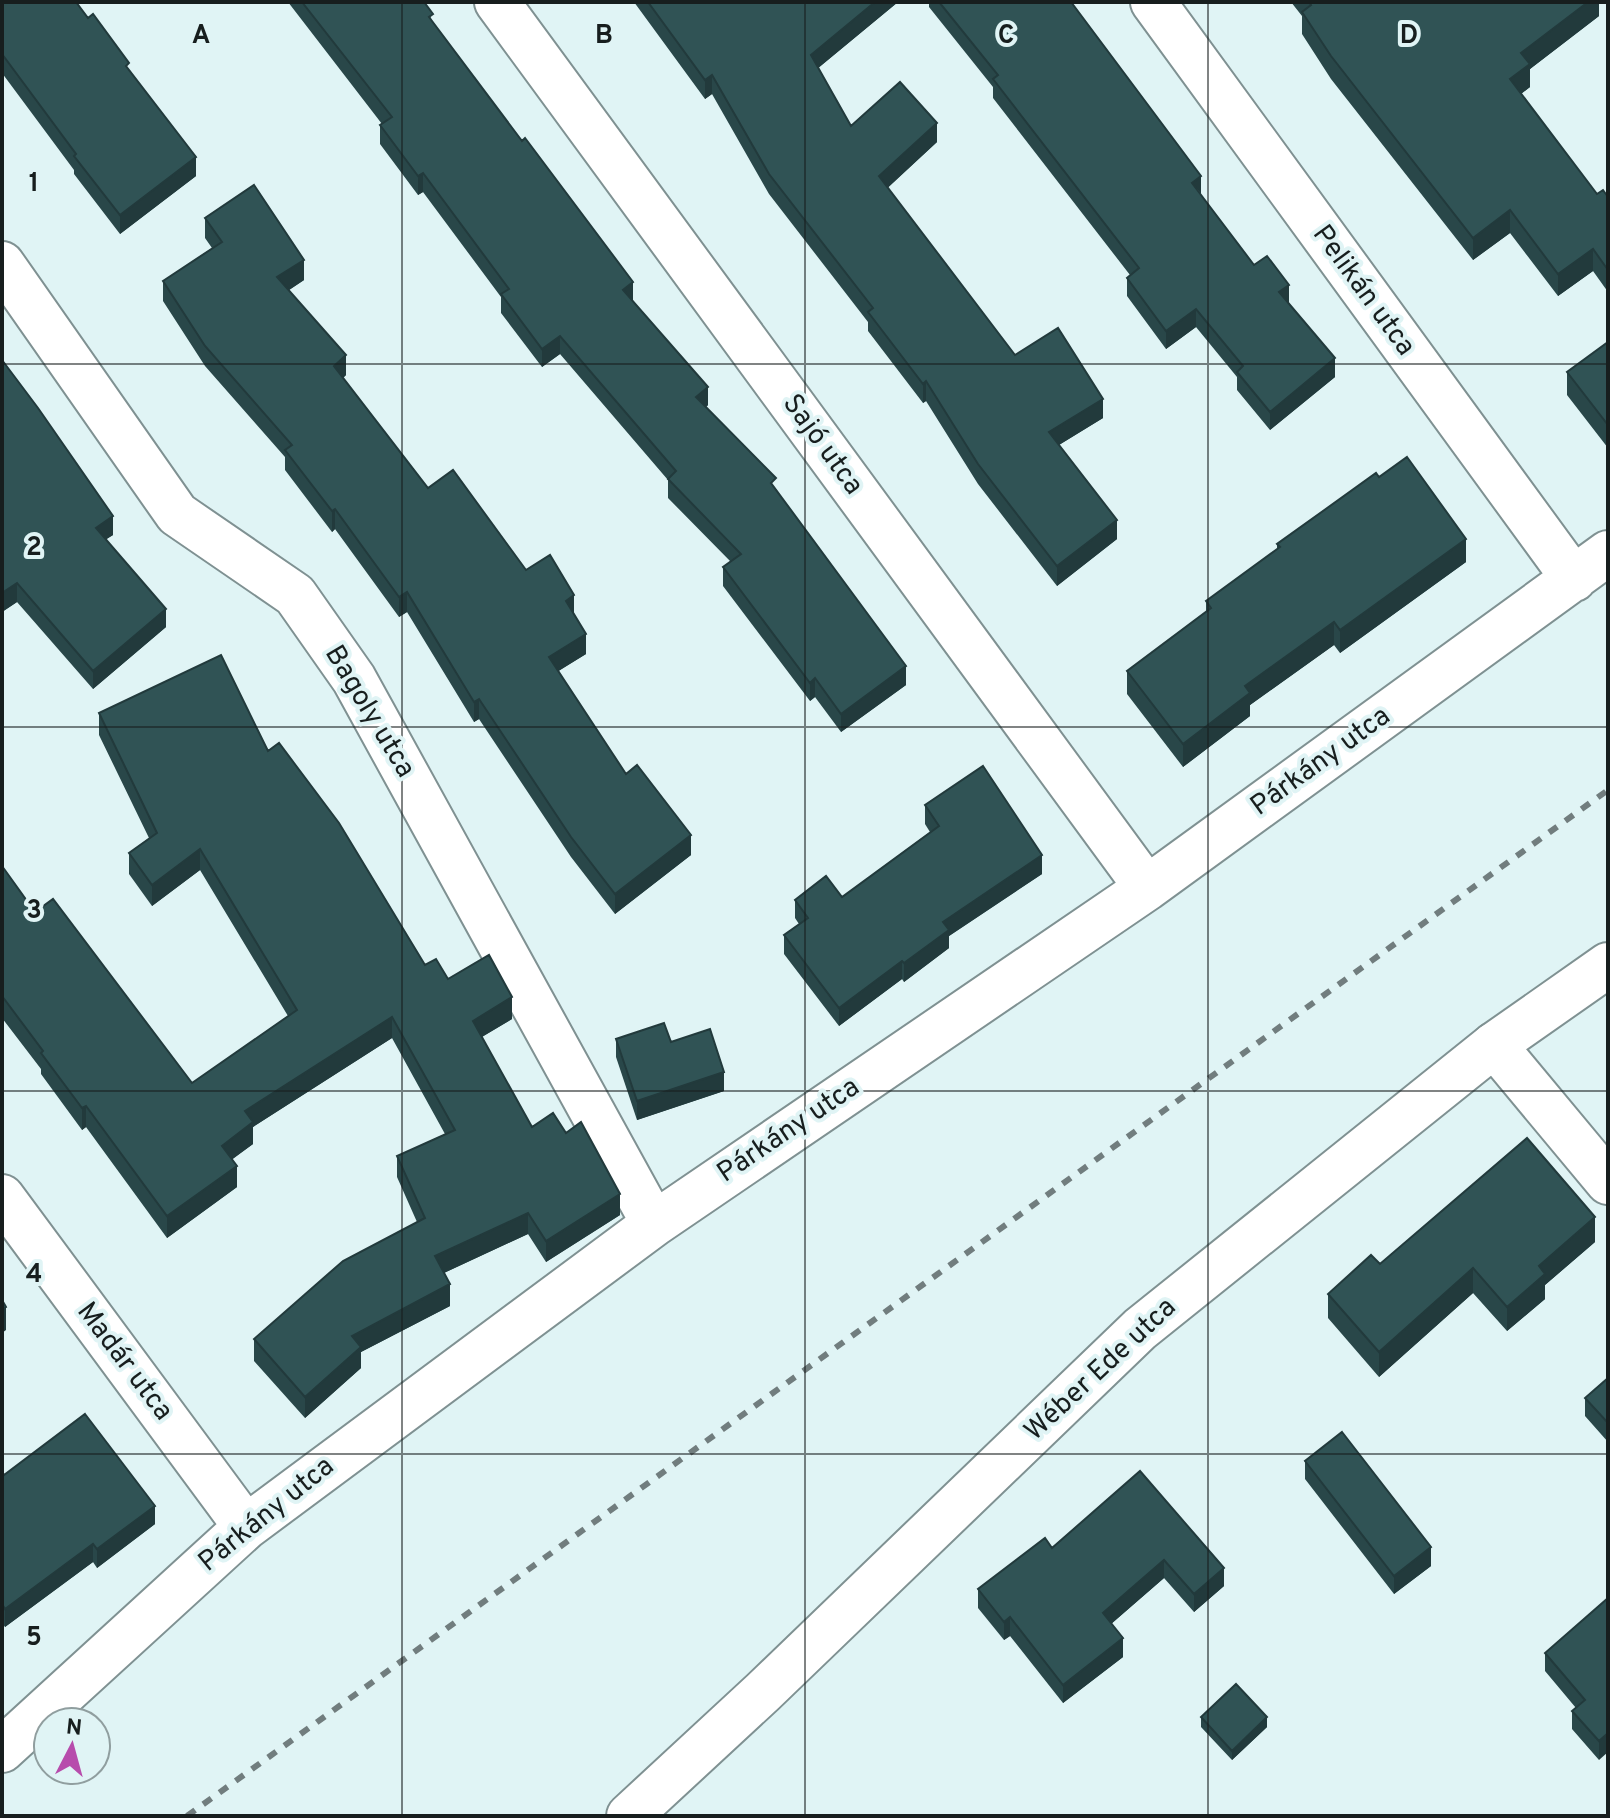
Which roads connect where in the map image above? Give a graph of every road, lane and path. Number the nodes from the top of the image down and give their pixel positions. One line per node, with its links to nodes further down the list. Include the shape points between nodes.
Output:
1 (497, 2): 6 (street, Sajó utca)
2 (1153, 2): 5 (street, Pelikán utca)
3 (2, 264): 11 (street, Bagoly utca, via 177,514 295,595 354,679)
4 (1608, 553): 5 (street, Párkány utca)
5 (1574, 579): 6 (street, Párkány utca)
6 (1147, 888): 11 (street, Párkány utca)
7 (1608, 965): 8 (street, Wéber Ede utca)
8 (1494, 1045): 9 (street); 14 (street, Wéber Ede utca, via 1140,1329)
9 (1608, 1182)
10 (2, 1197): 12 (street, Madár utca)
11 (654, 1224): 12 (street, Párkány utca)
12 (246, 1527): 13 (street, Párkány utca)
13 (2, 1750)
14 (629, 1816)

